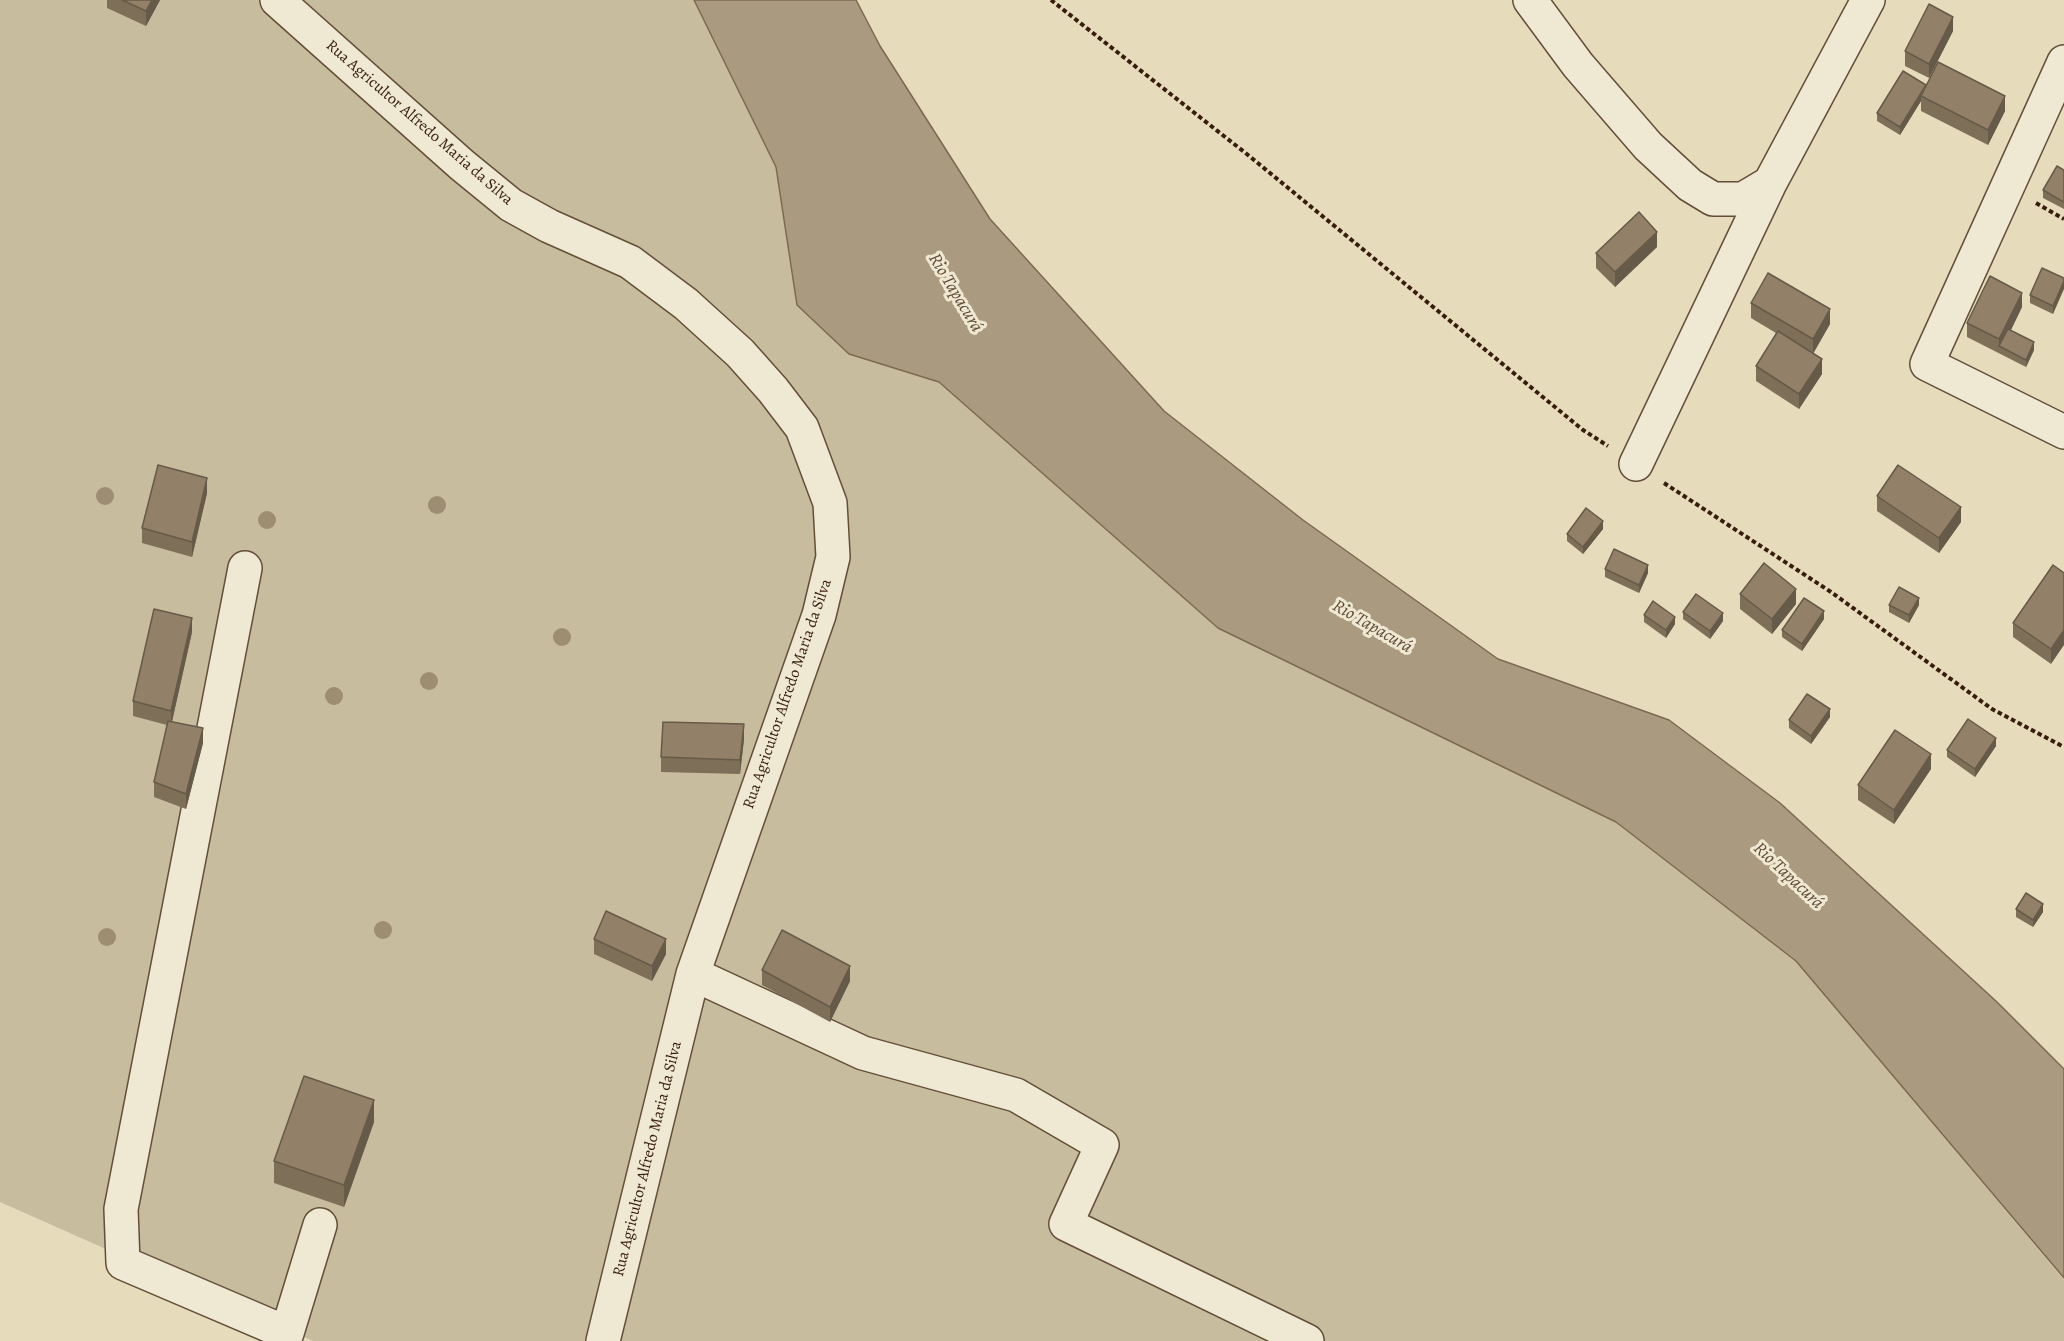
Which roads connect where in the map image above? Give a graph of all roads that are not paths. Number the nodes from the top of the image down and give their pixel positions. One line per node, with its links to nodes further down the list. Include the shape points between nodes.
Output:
1 (277, 0): 9 (street, Rua Agricultor Alfredo Maria da Silva, via 511,206 630,262 686,304 740,353 802,428 830,502 833,557 819,615)
2 (1530, 0): 5 (street, via 1578,65 1648,146 1690,186 1713,199 1743,199)
3 (1868, 0): 5 (street)
4 (2064, 62): 6 (street, via 1927,364)
5 (1770, 183): 7 (street)
6 (2064, 432)
7 (1636, 464)
8 (245, 568): 11 (street, via 121,1209 123,1263)
9 (693, 974): 12 (street, Rua Agricultor Alfredo Maria da Silva); 13 (street, via 863,1053 1016,1095 1102,1145 1066,1224)
10 (320, 1225): 11 (street)
11 (296, 1337)
12 (603, 1341)
13 (1307, 1341)

